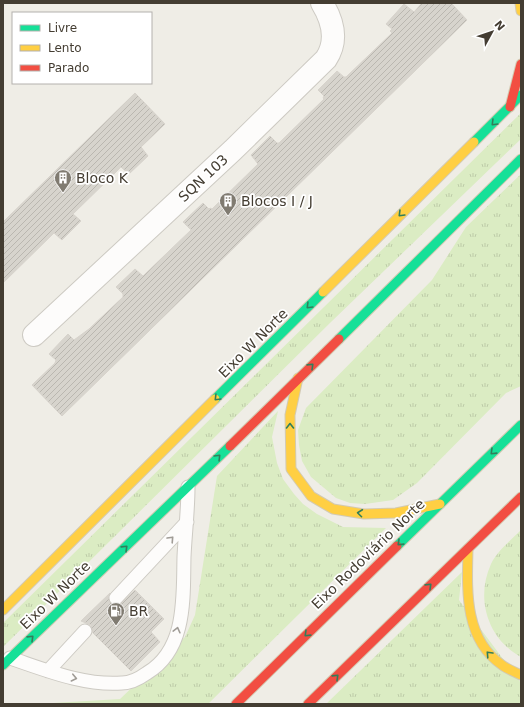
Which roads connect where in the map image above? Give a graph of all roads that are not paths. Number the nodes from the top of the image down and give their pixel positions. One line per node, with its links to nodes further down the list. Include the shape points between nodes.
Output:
1 (322, 3): 8 (street, SQN 103, via 328,14 333,35 326,59 233,150)
2 (520, 3): 3 (main road)
3 (521, 11)
4 (521, 64): 6 (main road)
5 (521, 95): 6 (main road, Eixo W Norte)
6 (510, 107): 17 (main road, Eixo W Norte, one-way to 17)
7 (521, 159): 9 (main road, Eixo W Norte, one-way to 7)
8 (34, 335)
9 (298, 378): 11 (main road, Eixo W Norte, one-way to 9); 13 (main road, one-way to 9, via 396,513 364,514 333,510 310,496 291,469 290,415)
10 (521, 425): 13 (main road, Eixo Rodoviário Norte, one-way to 13)
11 (188, 487): 14 (lane); 19 (main road, Eixo W Norte, one-way to 11)
12 (521, 497): 15 (main road)
13 (440, 504): 22 (main road, Eixo Rodoviário Norte, one-way to 22)
14 (187, 522): 16 (lane, one-way to 14); 20 (lane, one-way to 14, via 89,682 123,683 136,680 162,662 174,643 183,609)
15 (468, 549): 21 (main road, one-way to 15, via 488,655 476,636 470,621 467,590); 23 (main road, one-way to 15)
16 (116, 598)
17 (3, 610)
18 (85, 631): 20 (lane)
19 (6, 662): 20 (lane)
20 (48, 670)
21 (521, 675)
22 (236, 704)
23 (308, 704)

